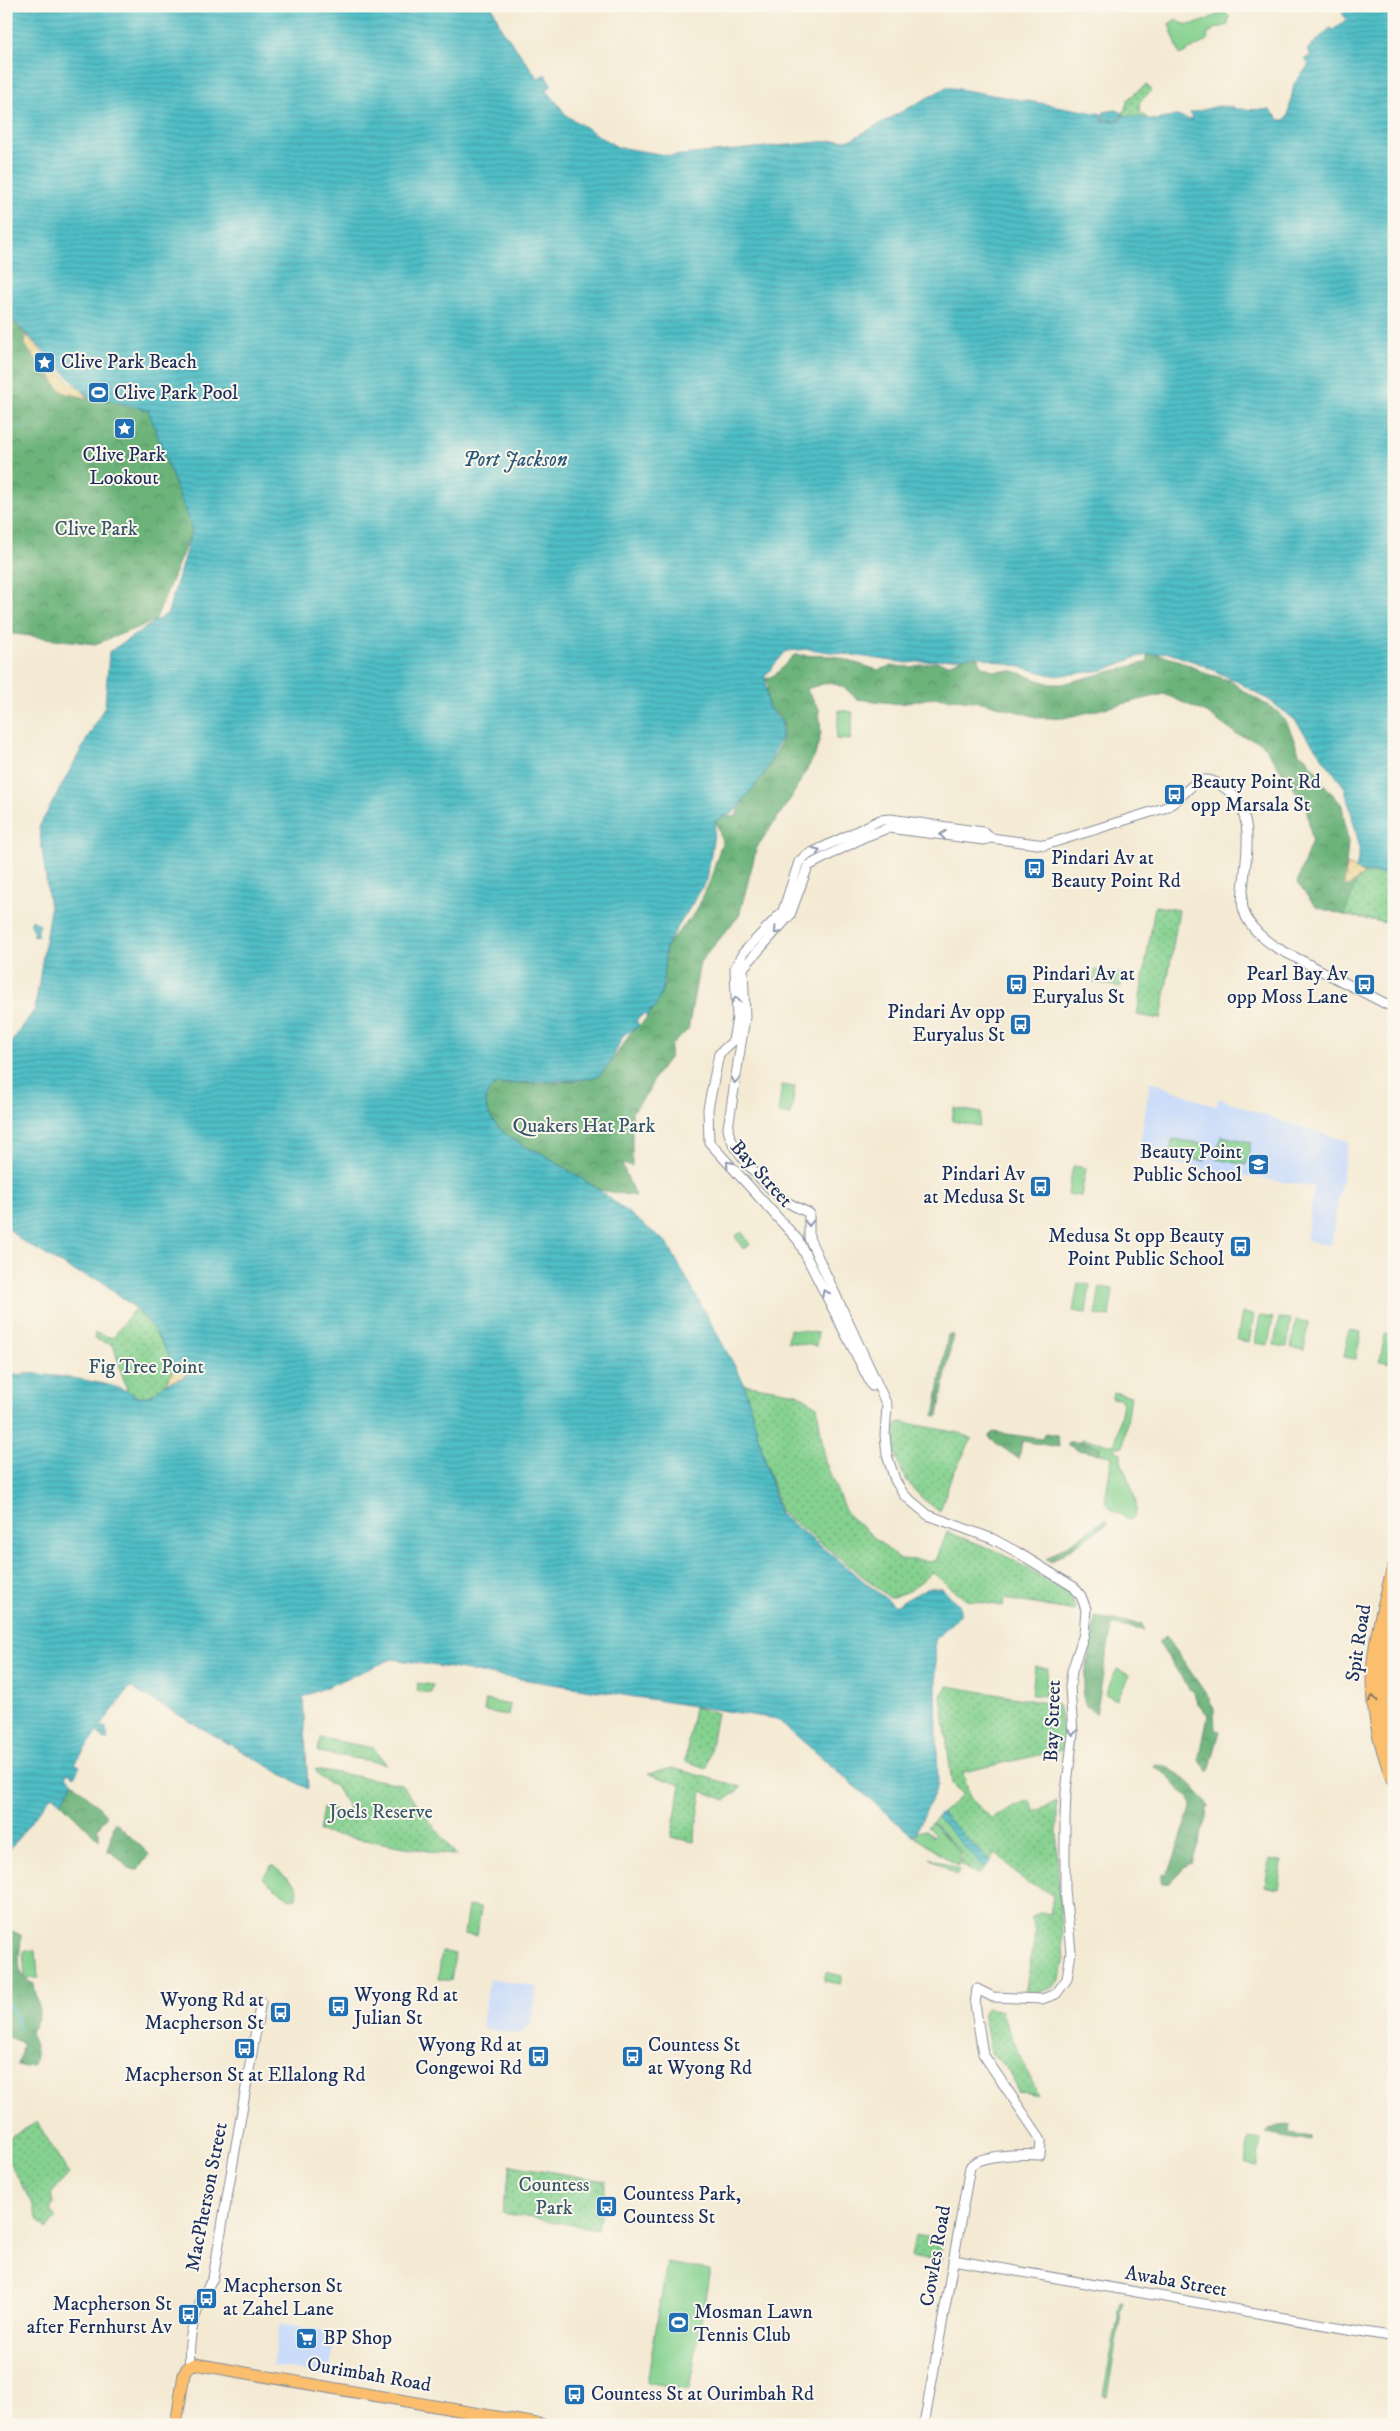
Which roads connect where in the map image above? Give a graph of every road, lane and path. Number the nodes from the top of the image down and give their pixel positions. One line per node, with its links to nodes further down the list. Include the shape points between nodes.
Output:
1 (991, 838): 2 (street, via 1045,845 1175,804 1200,781 1216,782 1236,802 1247,827 1242,907 1252,926 1277,948); 3 (street, Bay Street, one-way to 3, via 984,840 888,828 808,866 790,916 743,968 745,1017 728,1128 732,1143 782,1198 809,1213 809,1238 887,1405); 3 (street, Bay Street, one-way to 1, via 798,1240 709,1142 708,1109 719,1054 733,1041 737,1018 734,976 738,960 783,911 799,862 805,856 880,820 890,819 983,832)
2 (1394, 1008)
3 (887, 1415): 9 (street, Bay Street, one-way to 9, via 887,1455 904,1495 928,1515 993,1540 1074,1587 1082,1596 1086,1609 1084,1634 1070,1687 1073,1722 1066,1792 1065,1890 1071,1952 1067,1979 1056,1994 1042,1999 1003,1999 985,1995 976,1989 975,2004 983,2054 1038,2135)
4 (1394, 1569): 7 (highway, Spit Road, one-way to 4, via 1376,1724 1372,1686 1374,1654)
5 (1394, 1615): 6 (highway, Spit Road, via 1383,1672 1385,1712)
6 (1394, 1746)
7 (1394, 1780)
8 (261, 2001): 12 (street, MacPherson Street, via 213,2278 198,2303 188,2352)
9 (1040, 2155): 10 (street, Cowles Road, via 1004,2156 972,2163)
10 (953, 2260): 11 (street, Awaba Street); 15 (street, Cowles Road)
11 (1394, 2337)
12 (190, 2366): 13 (main road, MacPherson Street, via 184,2374); 14 (main road, Ourimbah Road, via 203,2365)
13 (176, 2425)
14 (543, 2425)
15 (924, 2425)

